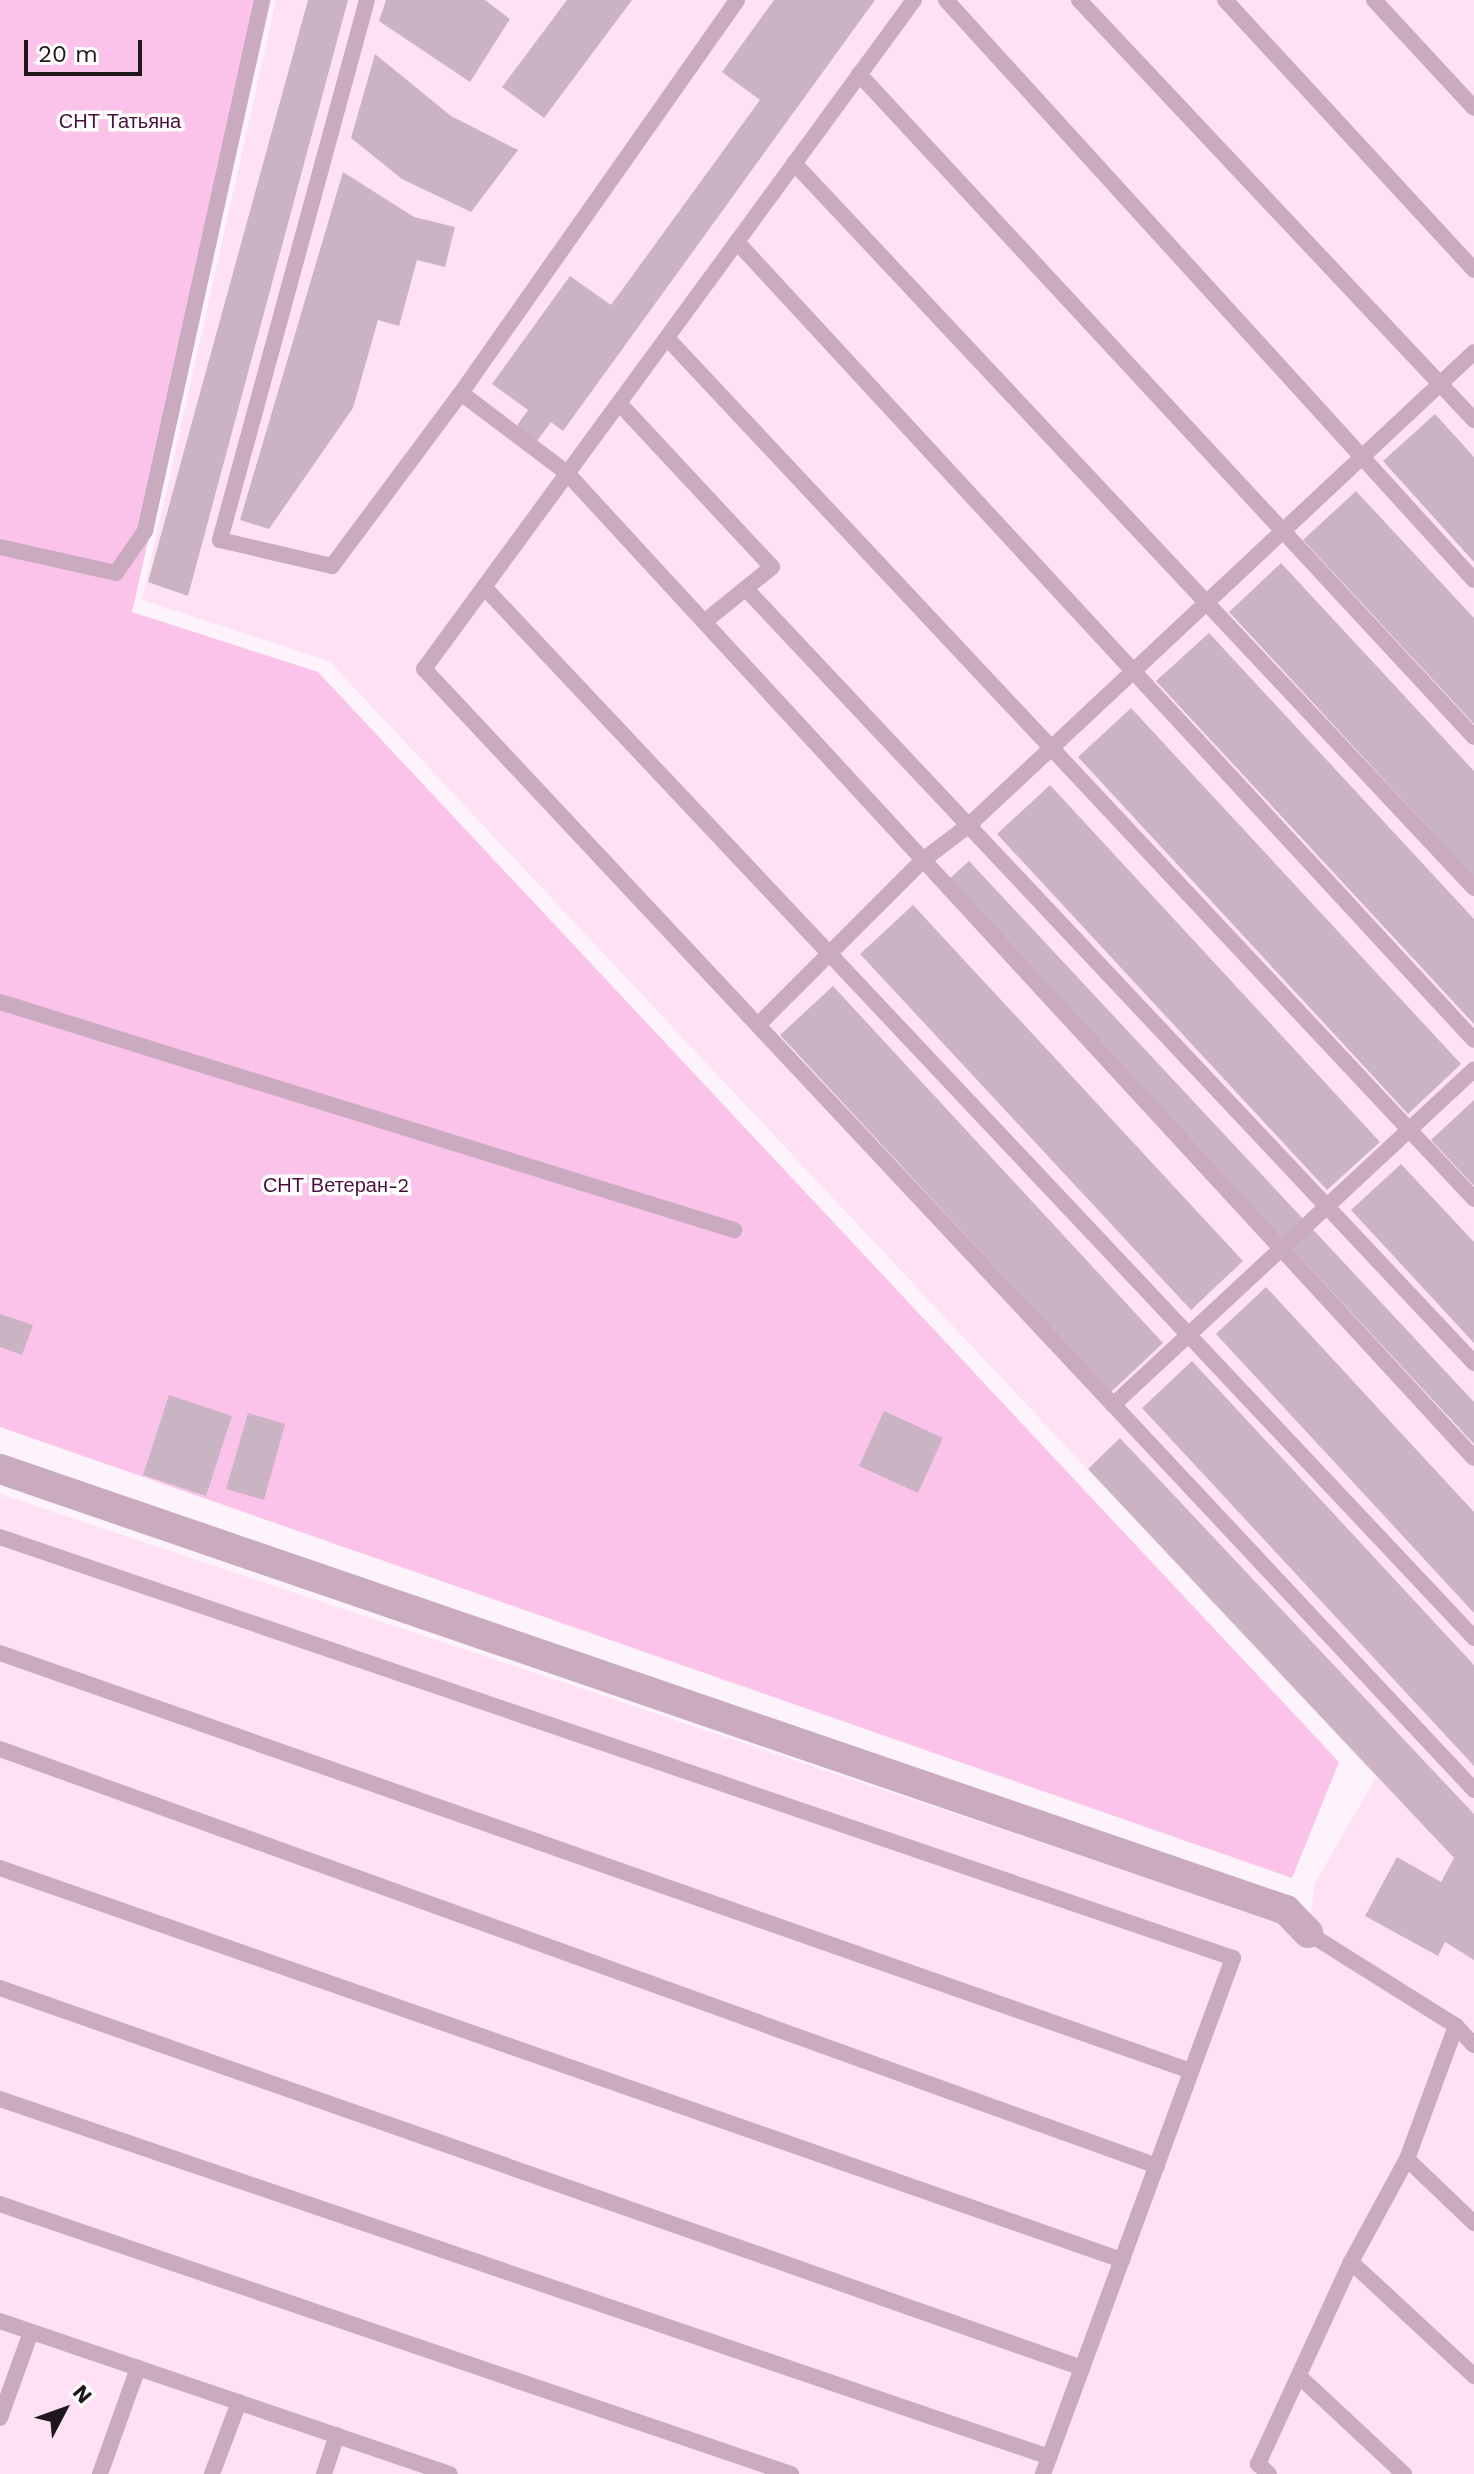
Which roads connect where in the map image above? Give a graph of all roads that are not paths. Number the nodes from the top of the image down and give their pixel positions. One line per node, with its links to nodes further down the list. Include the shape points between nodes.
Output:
1 (262, 0): 23 (lane, via 145,531 116,573)
2 (367, 0): 17 (lane, via 220,540 332,566)
3 (737, 0): 17 (lane)
4 (914, 0): 9 (lane)
5 (946, 0): 20 (lane)
6 (1079, 0): 16 (lane)
7 (1225, 0): 13 (lane)
8 (1374, 0): 10 (lane)
9 (859, 74): 11 (lane); 22 (lane)
10 (1474, 108)
11 (794, 163): 12 (lane); 27 (lane)
12 (737, 242): 14 (lane); 29 (lane)
13 (1474, 270)
14 (667, 338): 18 (lane); 31 (lane)
15 (1474, 352): 16 (lane)
16 (1440, 383): 19 (lane); 20 (lane)
17 (461, 393): 21 (lane)
18 (619, 403): 21 (lane); 26 (lane, via 772,567)
19 (1474, 420)
20 (1363, 456): 22 (lane); 24 (lane)
21 (566, 472): 25 (lane); 28 (lane)
22 (1283, 531): 27 (lane); 30 (lane)
23 (0, 547)
24 (1474, 580)
25 (484, 587): 35 (lane); 37 (lane, via 424,669)
26 (746, 589): 28 (lane); 32 (lane)
27 (1208, 601): 29 (lane); 34 (lane)
28 (704, 622): 33 (lane)
29 (1133, 671): 31 (lane); 38 (lane)
30 (1474, 737)
31 (1051, 748): 32 (lane); 40 (lane)
32 (968, 826): 33 (lane); 42 (lane)
33 (923, 860): 35 (lane); 44 (lane)
34 (1474, 888)
35 (831, 955): 37 (lane); 45 (lane)
36 (0, 1002): 43 (lane)
37 (758, 1025): 47 (lane)
38 (1474, 1040)
39 (1474, 1069): 40 (lane)
40 (1410, 1130): 41 (lane); 42 (lane)
41 (1474, 1199)
42 (1328, 1208): 44 (lane); 46 (lane)
43 (734, 1230)
44 (1283, 1250): 45 (lane); 48 (lane)
45 (1189, 1335): 47 (lane); 51 (lane)
46 (1474, 1363)
47 (1113, 1405): 54 (lane)
48 (1474, 1458)
49 (0, 1469): 56 (street, via 1286,1910)
50 (0, 1537): 60 (lane, via 1233,1958)
51 (1474, 1638)
52 (0, 1653): 60 (lane)
53 (0, 1749): 63 (lane)
54 (1474, 1790)
55 (0, 1868): 66 (lane)
56 (1308, 1933): 58 (lane)
57 (0, 1988): 71 (lane)
58 (1456, 2026): 59 (lane); 62 (lane)
59 (1474, 2045)
60 (1191, 2071): 63 (lane)
61 (0, 2099): 77 (lane)
62 (1407, 2159): 65 (lane); 67 (lane)
63 (1157, 2166): 66 (lane)
64 (0, 2204): 83 (lane)
65 (1474, 2223)
66 (1122, 2260): 71 (lane)
67 (1351, 2262): 72 (lane); 73 (lane)
68 (0, 2321): 69 (lane)
69 (31, 2332): 70 (lane); 75 (lane)
70 (138, 2368): 74 (lane); 79 (lane)
71 (1082, 2368): 77 (lane)
72 (1474, 2376)
73 (1301, 2378): 85 (lane, via 1258,2464); 86 (lane)
74 (239, 2402): 76 (lane); 80 (lane)
75 (0, 2418)
76 (337, 2435): 78 (lane); 81 (lane)
77 (1049, 2457): 84 (lane)
78 (432, 2471): 82 (lane)
79 (100, 2474)
80 (212, 2474)
81 (324, 2474)
82 (450, 2474)
83 (791, 2474)
84 (1043, 2474)
85 (1269, 2474)
86 (1404, 2474)

